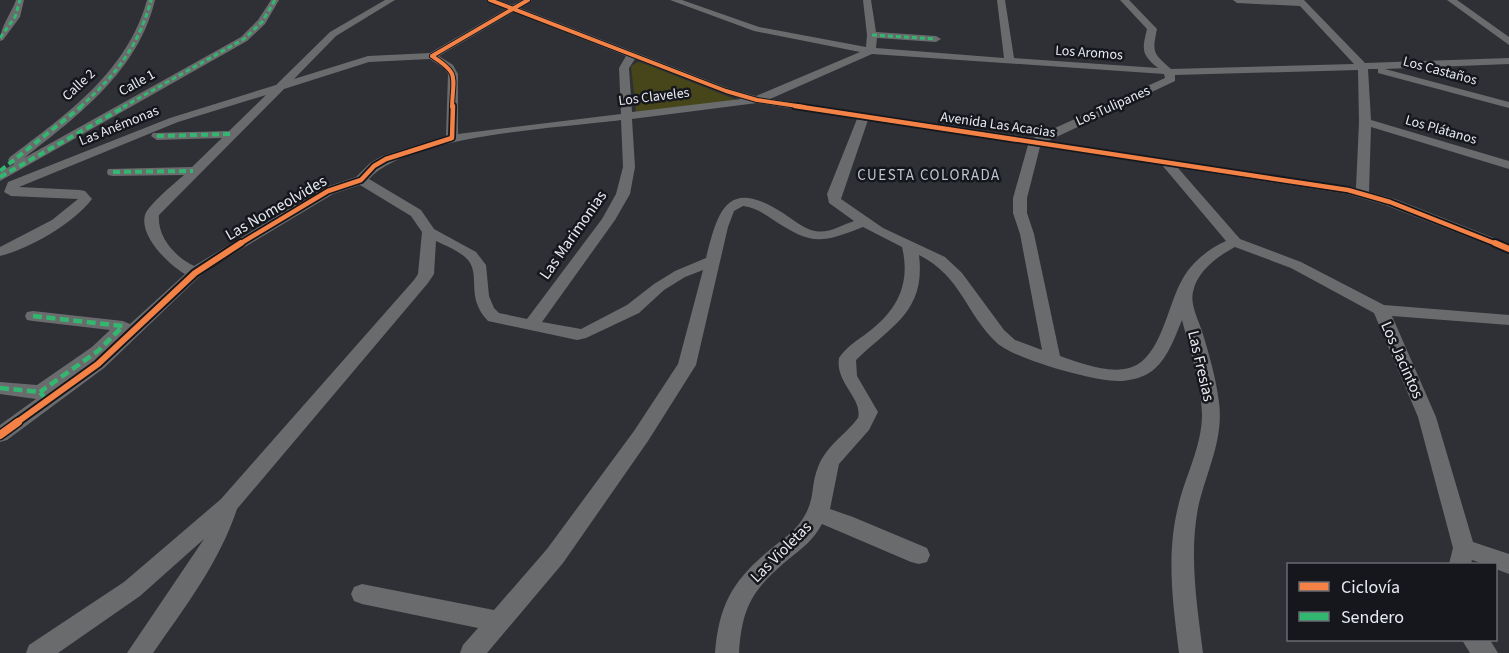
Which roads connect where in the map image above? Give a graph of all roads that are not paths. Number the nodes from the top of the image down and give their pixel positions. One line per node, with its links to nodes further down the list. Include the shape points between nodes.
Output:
1 (20, 0): 16 (street, via 15,17)
2 (151, 0): 37 (street, Calle 2, via 145,25 115,70)
3 (275, 0): 36 (street, Calle 1, via 262,22 244,39)
4 (391, 0): 26 (street, Las Anémonas, via 333,34)
5 (490, 0): 14 (street, Avenida Las Acacias)
6 (528, 0): 14 (street)
7 (867, 0): 15 (street)
8 (1001, 0): 22 (street)
9 (1124, 0): 25 (street, Los Tulipanes, via 1152,29 1150,56)
10 (1237, 0): 13 (street)
11 (1451, 0): 18 (street)
12 (680, 1): 19 (street, Los Aromos, via 757,29)
13 (1301, 2): 24 (street)
14 (513, 9): 20 (street, Avenida Las Acacias); 21 (street)
15 (872, 35): 17 (street); 19 (street)
16 (0, 38)
17 (936, 39)
18 (1509, 42)
19 (872, 51): 22 (street, Los Aromos); 27 (street, Los Claveles)
20 (634, 55): 27 (street, Avenida Las Acacias); 29 (street, Las Marimonias, via 624,68)
21 (432, 56): 26 (street, via 362,60); 34 (street, via 453,74)
22 (1010, 61): 25 (street, Los Aromos)
23 (1509, 62): 24 (street, Los Aromos)
24 (1363, 67): 25 (street, Los Aromos); 28 (street, Los Castaños); 31 (street)
25 (1169, 72): 35 (street, Los Tulipanes, via 1171,79)
26 (280, 87): 32 (street); 51 (street, Las Anémonas, via 174,120 14,185 11,192 80,194 85,198 38,234)
27 (756, 100): 29 (street, Los Claveles); 30 (street, Avenida Las Acacias)
28 (1509, 105)
29 (627, 116): 34 (street, Los Claveles); 58 (street, Las Marimonias, via 629,166 622,194 608,220)
30 (863, 117): 35 (street, Avenida Las Acacias); 46 (street, via 834,200)
31 (1365, 122): 39 (street, Los Plátanos); 45 (street)
32 (232, 134): 33 (street); 41 (street)
33 (157, 136)
34 (452, 138): 44 (street, Las Nomeolvides, via 386,159)
35 (1035, 142): 38 (street, Avenida Las Acacias); 59 (street, via 1020,198 1020,213)
36 (44, 152): 37 (street); 43 (street, Calle 1)
37 (23, 153): 40 (street, Calle 2)
38 (1165, 161): 45 (street, Avenida Las Acacias); 48 (street)
39 (1509, 165)
40 (0, 171)
41 (194, 171): 42 (street); 53 (street, via 159,205 151,219 163,248 178,264)
42 (113, 172)
43 (0, 177)
44 (361, 180): 47 (street, via 416,213); 53 (street, Las Nomeolvides, via 328,191)
45 (1362, 193): 50 (street, Avenida Las Acacias)
46 (864, 222): 49 (street); 52 (street, via 815,236 803,233 760,205 741,203 729,209)
47 (429, 232): 58 (street, via 475,259 481,296 489,313); 63 (street, via 426,274 420,284)
48 (1235, 242): 54 (street, via 1222,247 1196,271); 55 (street, Los Jacintos, via 1296,265)
49 (909, 245): 59 (street, via 950,268 1006,342); 64 (street, Las Violetas, via 914,262 908,298 887,326 848,358 848,377 868,407 869,416 828,466)
50 (1509, 249)
51 (0, 252)
52 (712, 261): 58 (street, via 680,274 633,309 586,333 577,335); 69 (street, via 687,365 555,556)
53 (195, 273): 61 (street, Las Nomeolvides, via 129,338)
54 (1184, 296): 59 (street, via 1159,349 1144,369 1131,374 1099,374); 75 (street, Las Fresias, via 1211,415 1183,544 1183,586)
55 (1380, 310): 57 (street); 66 (street, Los Jacintos, via 1427,417)
56 (33, 316): 61 (street, via 123,326)
57 (1509, 320)
58 (531, 325)
59 (1052, 360)
60 (0, 388): 61 (street)
61 (44, 396): 62 (street, Las Nomeolvides)
62 (0, 435)
63 (228, 505): 71 (street, via 132,590); 72 (street, via 193,575)
64 (817, 514): 65 (street); 74 (street, Las Violetas, via 807,531 747,586 733,607)
65 (919, 555)
66 (1462, 556): 67 (street)
67 (1509, 564)
68 (362, 594): 69 (street)
69 (499, 622): 73 (street)
70 (1476, 641): 76 (street)
71 (38, 653)
72 (139, 653)
73 (472, 653)
74 (727, 653)
75 (1191, 653)
76 (1486, 653)

